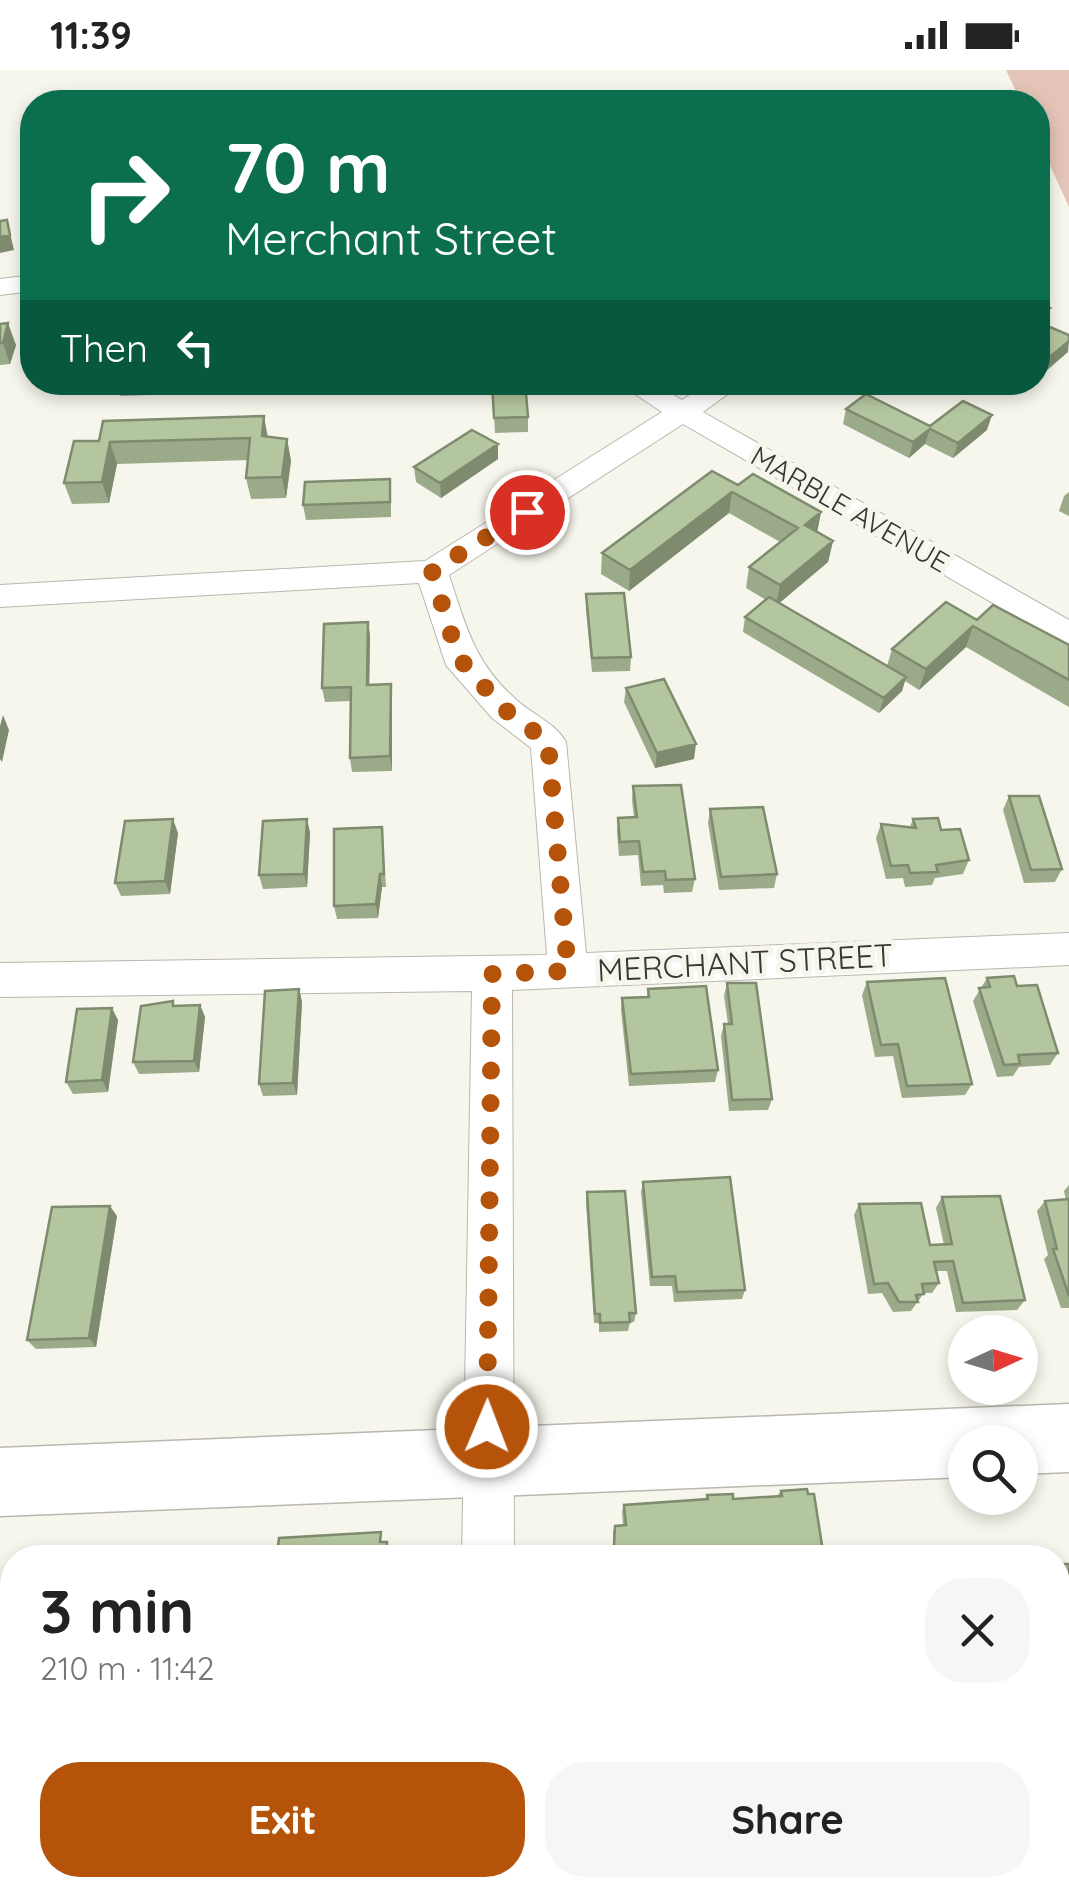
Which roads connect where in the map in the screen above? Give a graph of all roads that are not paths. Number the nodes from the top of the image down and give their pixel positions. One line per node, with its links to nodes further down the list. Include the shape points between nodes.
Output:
1 (652, 395): 3 (street, MARBLE AVENUE)
2 (712, 395): 3 (street)
3 (685, 414): 4 (street); 6 (street, MARBLE AVENUE)
4 (432, 571): 5 (street); 8 (street, via 458,657 504,709 548,742)
5 (0, 596)
6 (1069, 635)
7 (1069, 949): 8 (street, MERCHANT STREET)
8 (568, 971): 9 (street, MERCHANT STREET)
9 (492, 974): 10 (street, MERCHANT STREET); 14 (street)
10 (0, 980)
11 (1069, 1438): 12 (street)
12 (1038, 1439)
13 (948, 1444): 14 (street)
14 (486, 1464): 15 (street); 16 (street)
15 (0, 1482)
16 (488, 1545)

